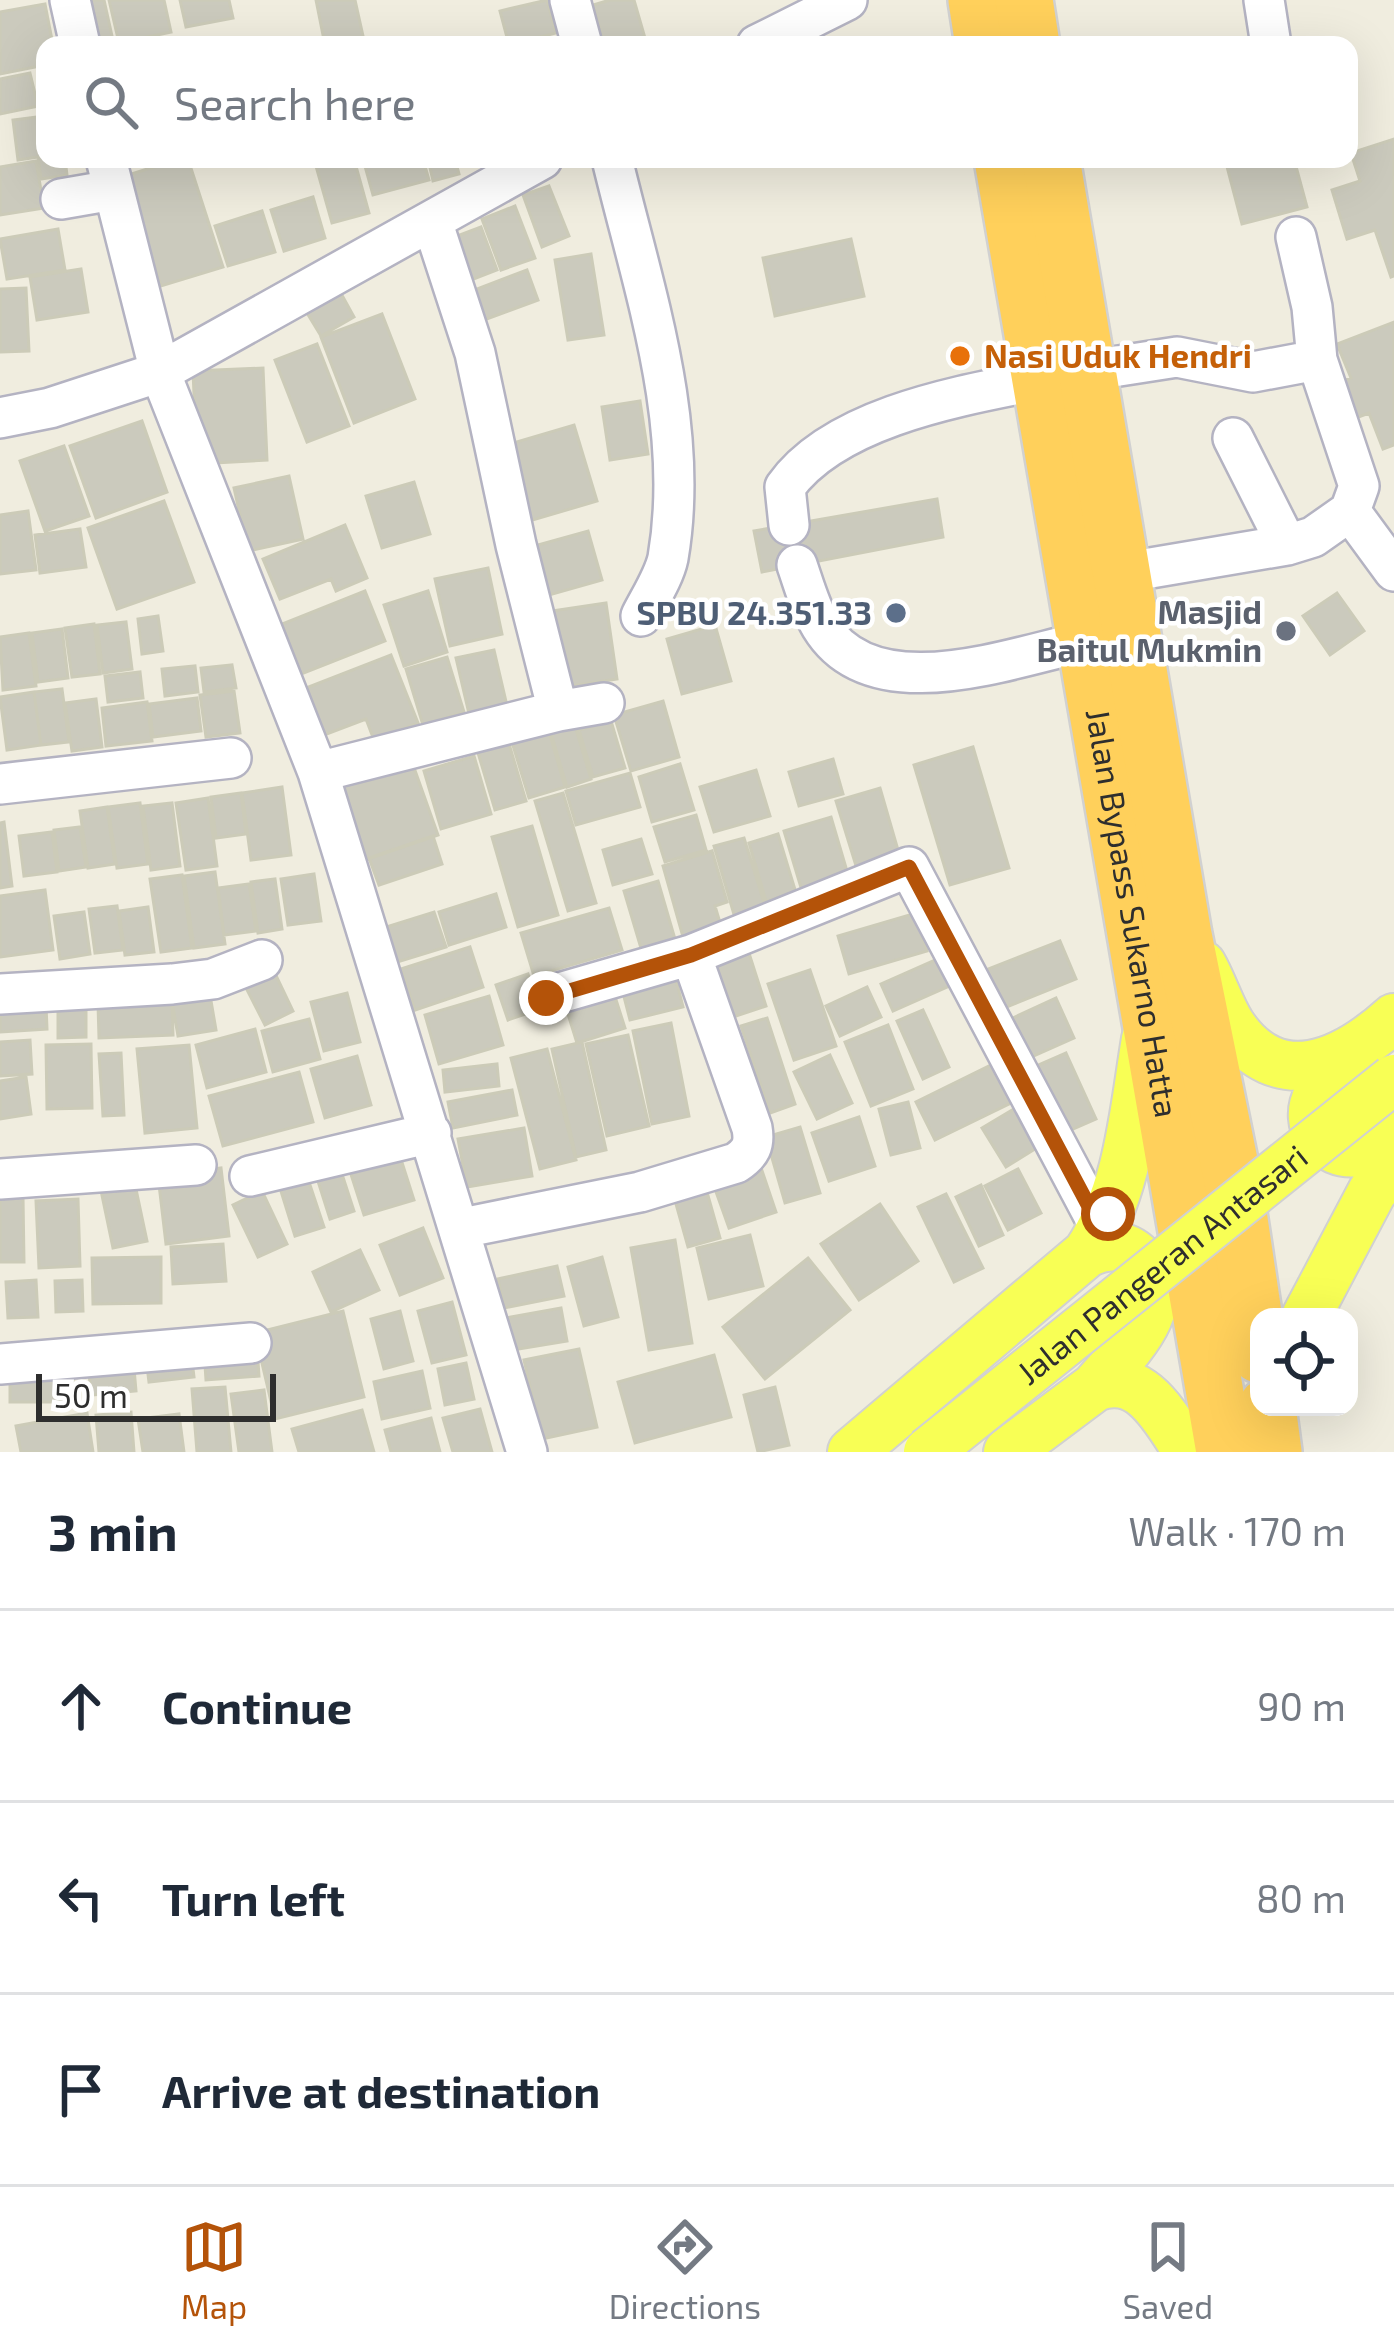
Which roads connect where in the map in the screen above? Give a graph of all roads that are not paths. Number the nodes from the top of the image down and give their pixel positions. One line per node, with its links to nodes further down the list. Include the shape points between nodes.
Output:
1 (70, 0): 7 (street)
2 (570, 0): 8 (street)
3 (848, 0): 9 (street)
4 (977, 0): 10 (highway)
5 (1024, 0): 11 (highway)
6 (1264, 0): 12 (street)
7 (78, 36)
8 (580, 36)
9 (775, 36)
10 (983, 36)
11 (1030, 36)
12 (1270, 36)
13 (615, 168): 32 (street, via 675,457 667,562)
14 (1006, 168): 23 (highway, Jalan Bypass Sukarno Hatta)
15 (1052, 168): 23 (highway, Jalan Bypass Sukarno Hatta)
16 (498, 170): 19 (street)
17 (109, 174): 18 (street); 22 (street)
18 (61, 199)
19 (432, 221): 22 (street); 35 (street, via 476,353)
20 (1296, 237): 21 (street)
21 (1317, 360): 23 (street, via 1253,372 1177,357); 26 (street, via 1359,486)
22 (160, 372): 24 (street); 37 (street)
23 (1063, 375): 27 (street, via 949,398 854,432 799,467 785,487); 31 (highway, Jalan Bypass Sukarno Hatta); 33 (highway, Jalan Bypass Sukarno Hatta)
24 (0, 418)
25 (1233, 438): 28 (street)
26 (1350, 511): 28 (street); 30 (street)
27 (789, 525)
28 (1287, 545): 31 (street)
29 (796, 566): 33 (street, via 822,628 854,659 903,672 956,672)
30 (1394, 572)
31 (1121, 573): 39 (highway, Jalan Bypass Sukarno Hatta)
32 (641, 616)
33 (1083, 642): 44 (highway, Jalan Bypass Sukarno Hatta)
34 (604, 704): 35 (street)
35 (558, 711): 37 (street)
36 (231, 758): 38 (street)
37 (319, 772): 46 (street)
38 (0, 784)
39 (1183, 935): 45 (main road, via 1234,1029 1267,1059 1313,1065); 54 (highway, Jalan Bypass Sukarno Hatta)
40 (691, 955): 43 (street); 52 (street, via 752,1128 748,1156 640,1192); 53 (street, via 909,867)
41 (262, 960): 42 (street, via 213,979)
42 (0, 994)
43 (546, 998)
44 (1149, 1023): 53 (main road, Jalan Pangeran Antasari, via 1122,1173); 66 (highway, Jalan Bypass Sukarno Hatta)
45 (1385, 1047): 47 (main road, via 1319,1093 1312,1112 1329,1147 1368,1149); 63 (main road, Jalan Pangeran Antasari, bridge)
46 (431, 1133): 50 (street); 52 (street)
47 (1394, 1136)
48 (196, 1165): 51 (street)
49 (1394, 1165): 55 (main road)
50 (250, 1176)
51 (0, 1179)
52 (461, 1228): 61 (street)
53 (1094, 1241): 58 (main road, via 1132,1252 1155,1291 1146,1322); 62 (main road, Jalan Pangeran Antasari)
54 (1252, 1308)
55 (1311, 1308)
56 (251, 1343): 57 (street)
57 (0, 1364)
58 (1095, 1388): 64 (main road, Jalan Pangeran Antasari); 65 (main road, Jalan Pangeran Antasari, via 1137,1388)
59 (1268, 1416): 67 (highway)
60 (1275, 1416): 67 (main road)
61 (527, 1452)
62 (852, 1452)
63 (928, 1452)
64 (1008, 1452)
65 (1188, 1452)
66 (1225, 1452)
67 (1273, 1452)

